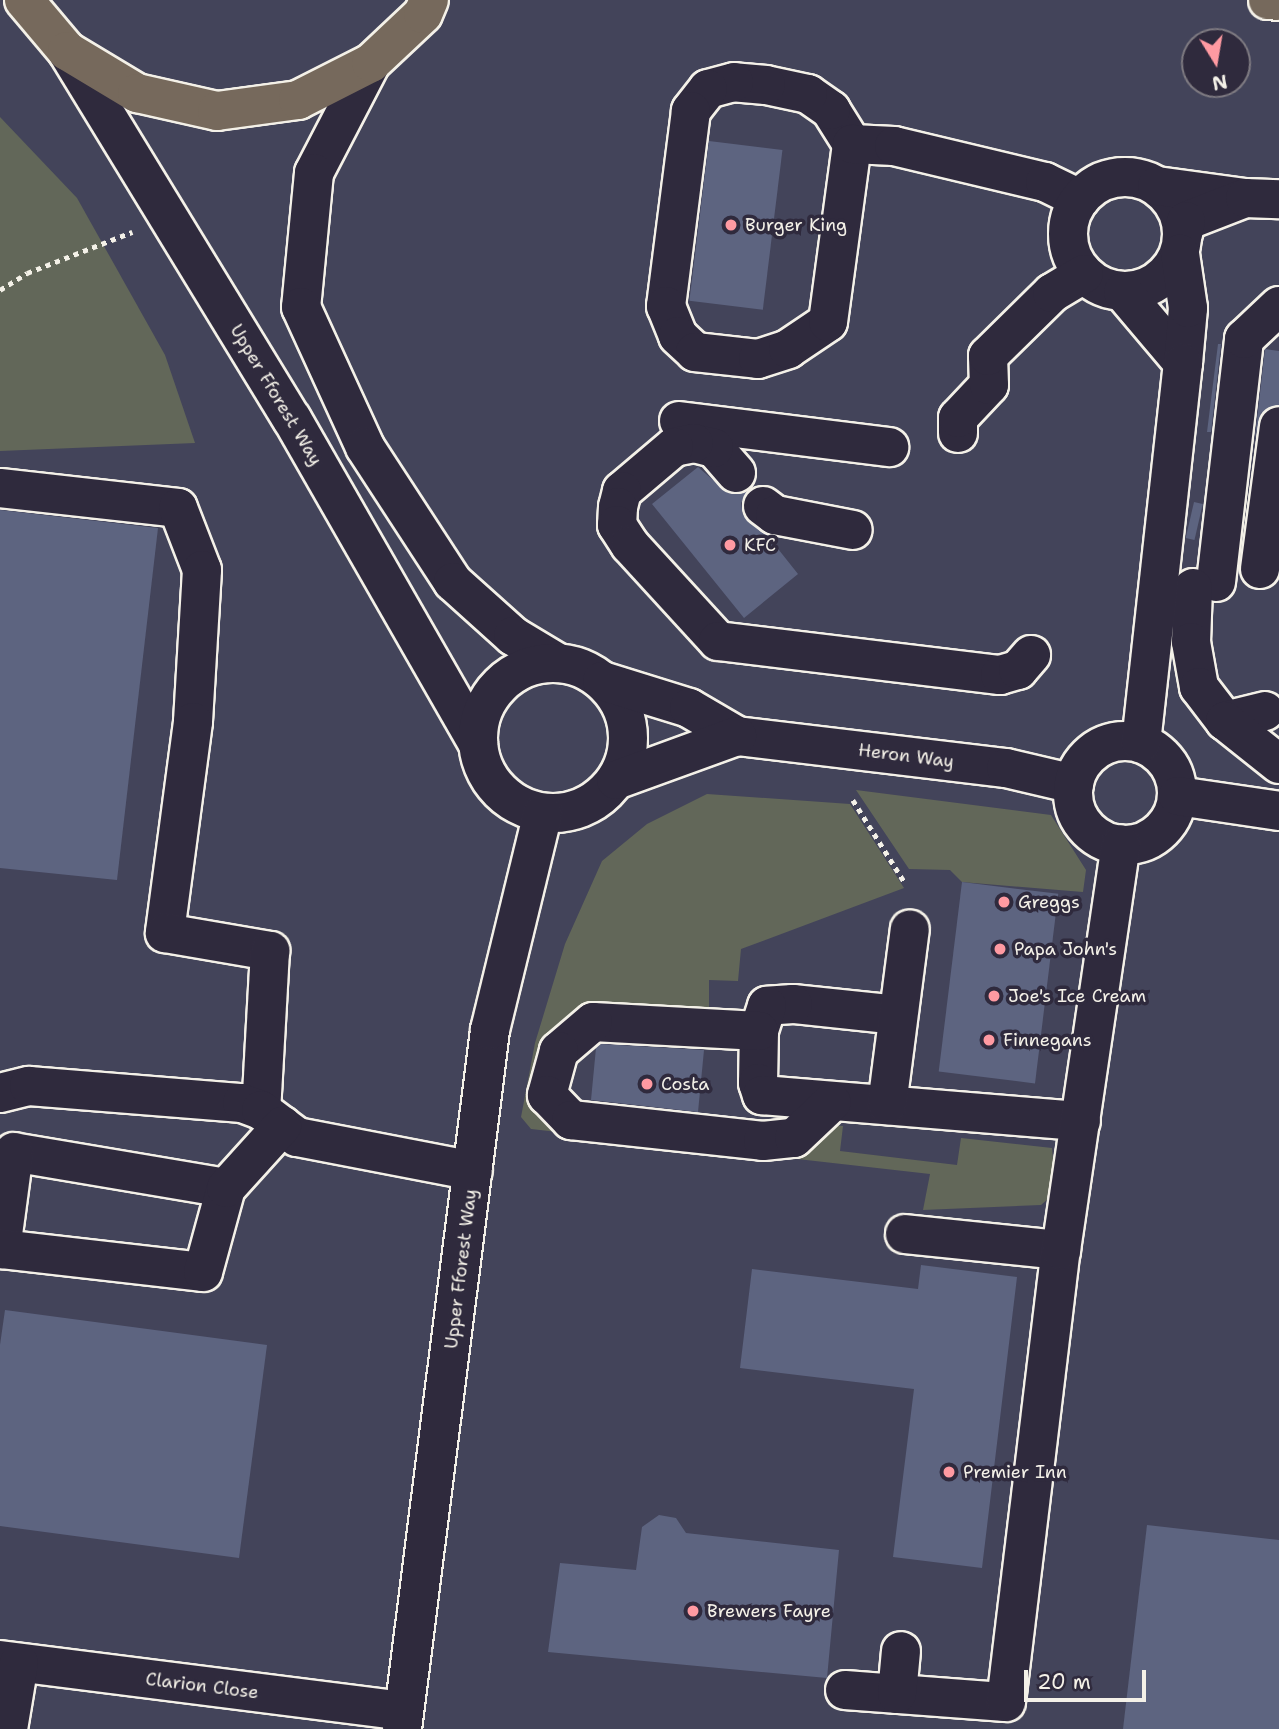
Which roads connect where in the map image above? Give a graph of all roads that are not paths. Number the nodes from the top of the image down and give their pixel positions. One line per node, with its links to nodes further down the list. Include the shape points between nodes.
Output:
1 (24, 0): 5 (main road)
2 (1268, 0): 3 (main road)
3 (1279, 1)
4 (430, 5): 6 (main road)
5 (67, 51): 6 (main road, via 137,93 217,111 298,100); 33 (street, Upper Fforest Way, via 292,419)
6 (371, 63): 27 (street, via 314,173 302,307 365,447 453,582 513,636)
7 (852, 144): 7 (street, via 828,321 788,349 758,359 695,352 678,336 666,306 691,111 708,89 734,82 766,85 808,94 831,110); 9 (street, via 894,146 1045,182)
8 (1157, 186): 9 (street, via 1124,176 1100,184); 10 (street); 11 (street, via 1171,199)
9 (1080, 199): 12 (street, via 1068,229 1074,261)
10 (1262, 199): 11 (street, via 1186,221)
11 (1182, 244): 13 (street, via 1158,282); 15 (street, via 1188,308)
12 (1084, 274): 13 (street, via 1095,283); 18 (street, via 1052,293 988,356 989,385 958,418)
13 (1123, 292): 15 (street)
14 (1279, 306): 24 (street, via 1244,339)
15 (1183, 363): 25 (street)
16 (674, 420): 19 (street)
17 (1279, 426): 24 (street)
18 (958, 433)
19 (888, 447)
20 (736, 473): 26 (street, via 714,448 694,443 674,447 622,491 618,507 617,525 631,545 718,641 1000,675 1018,670)
21 (0, 488): 47 (street, via 178,508 202,570 193,722 166,933 270,951)
22 (763, 506): 23 (street, via 775,515)
23 (853, 530)
24 (1242, 577): 25 (street); 30 (street, via 1191,642 1199,687)
25 (1155, 594): 32 (street)
26 (1031, 655)
27 (558, 663): 28 (street, via 582,668); 33 (street, via 532,666 509,677 491,695 480,719)
28 (602, 681): 31 (street, Heron Way, via 689,708); 35 (street, via 625,717 628,738)
29 (1265, 711): 30 (street)
30 (1225, 721): 34 (street)
31 (737, 736): 35 (street, Heron Way); 36 (street, Heron Way, via 1006,768)
32 (1141, 743): 36 (street, via 1106,744 1091,753); 37 (street, via 1168,763)
33 (478, 744): 39 (street, via 484,769 498,790 518,805)
34 (1279, 764)
35 (616, 780): 39 (street, via 584,807)
36 (1074, 785): 40 (street, via 1074,801 1090,831)
37 (1178, 796): 38 (street); 40 (street, via 1170,819 1153,836)
38 (1279, 811)
39 (543, 813): 49 (street, Upper Fforest Way, via 490,1030)
40 (1121, 844): 48 (street)
41 (910, 929): 42 (street)
42 (898, 1015): 43 (street, via 767,1006); 46 (street)
43 (760, 1031): 45 (street, via 758,1083 762,1095); 45 (street, via 593,1022 559,1051 547,1094 571,1120 763,1141 794,1138)
44 (0, 1093): 47 (street, via 29,1086 242,1103)
45 (832, 1102): 46 (street)
46 (887, 1105): 48 (street)
47 (272, 1118): 49 (street, via 297,1137); 50 (street)
48 (1081, 1121): 52 (street)
49 (473, 1171): 57 (street, Upper Fforest Way)
50 (226, 1188): 50 (street, via 203,1272 1,1249 14,1152)
51 (905, 1234): 52 (street)
52 (1060, 1250): 56 (street, via 1006,1702)
53 (901, 1651): 56 (street)
54 (9, 1662): 57 (street, Clarion Close); 58 (street)
55 (845, 1690): 56 (street)
56 (897, 1693)
57 (403, 1720)
58 (8, 1729)

